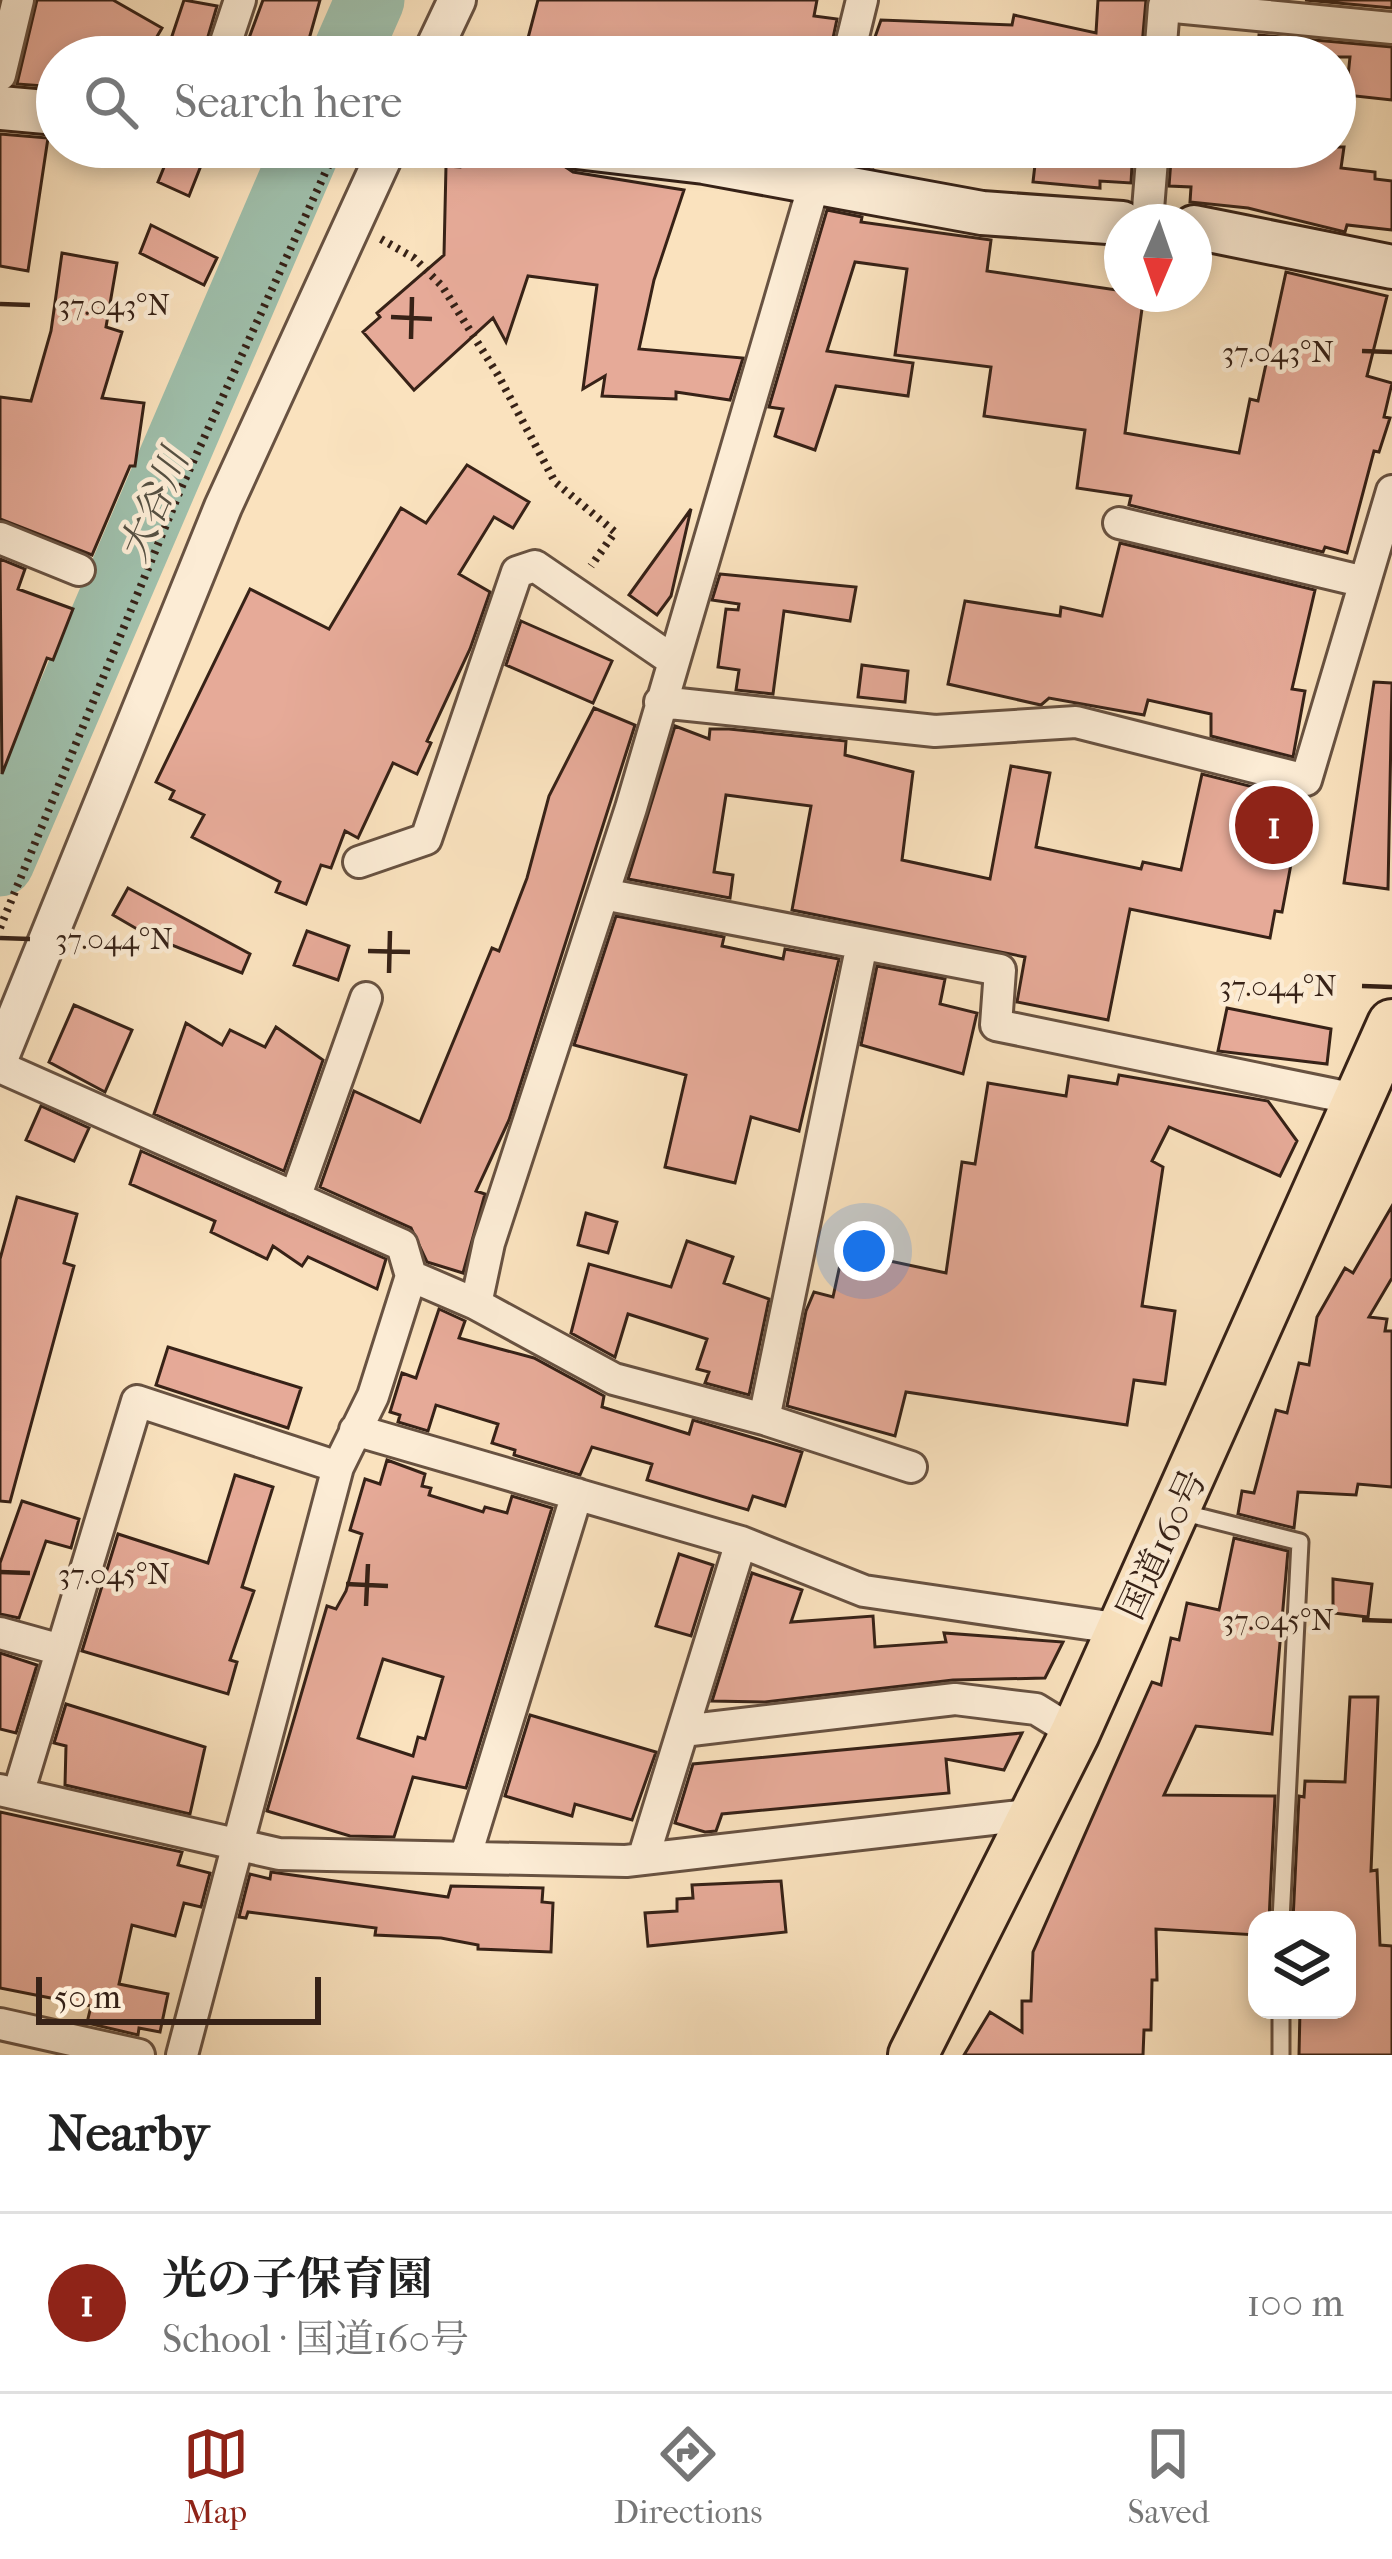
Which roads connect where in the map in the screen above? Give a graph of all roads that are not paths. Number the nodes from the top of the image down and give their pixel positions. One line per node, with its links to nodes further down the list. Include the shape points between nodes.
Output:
1 (18, 0): 10 (street)
2 (240, 0): 6 (street)
3 (458, 0): 7 (street)
4 (862, 0): 8 (street)
5 (1392, 28): 9 (street, via 1164,6)
6 (227, 36)
7 (440, 36)
8 (853, 36)
9 (1162, 36)
10 (0, 75)
11 (0, 109): 12 (main road)
12 (36, 112)
13 (379, 168): 33 (street, via 223,507)
14 (820, 168): 26 (street)
15 (828, 168): 18 (main road, via 982,213)
16 (1151, 168): 17 (street)
17 (1148, 204)
18 (1104, 222)
19 (1212, 231): 20 (main road)
20 (1392, 267)
21 (1392, 491): 25 (street)
22 (1119, 524): 25 (street)
23 (0, 538): 24 (street)
24 (79, 570)
25 (1366, 582): 27 (street, via 1306,780 1076,722 935,731)
26 (674, 661): 27 (street); 28 (street, via 535,566 517,572 426,839)
27 (661, 702): 29 (street)
28 (359, 862)
29 (603, 894): 30 (street); 38 (street)
30 (862, 944): 35 (street, via 1000,970 996,1025); 39 (street)
31 (366, 998): 36 (street)
32 (1392, 1024): 35 (highway, 国道160号)
33 (0, 1057)
34 (0, 1067): 36 (street)
35 (1360, 1100): 44 (highway, 国道160号)
36 (295, 1198): 37 (street, via 402,1245)
37 (410, 1276): 38 (street); 40 (street)
38 (476, 1304): 39 (street, via 614,1379)
39 (764, 1419): 41 (street)
40 (355, 1430): 42 (street); 43 (street)
41 (911, 1466)
42 (338, 1467): 48 (street, via 137,1401); 53 (street)
43 (577, 1494): 45 (street); 54 (street)
44 (1176, 1511): 46 (highway, 国道160号); 56 (lane, via 1300,1542)
45 (742, 1543): 46 (street, via 864,1591); 49 (street)
46 (1122, 1629): 50 (highway, 国道160号)
47 (0, 1634): 48 (street)
48 (61, 1650): 51 (street)
49 (682, 1731): 50 (street, via 955,1699 1036,1709); 55 (street)
50 (1075, 1733): 52 (highway, 国道160号)
51 (9, 1792): 53 (street)
52 (1037, 1814): 55 (street); 61 (highway, 国道160号)
53 (237, 1846): 54 (street, via 279,1854); 60 (street)
54 (466, 1855): 55 (street)
55 (643, 1859)
56 (1281, 1911)
57 (1281, 2019): 62 (lane)
58 (0, 2024): 59 (street)
59 (139, 2055)
60 (182, 2055)
61 (913, 2055)
62 (1281, 2055)

